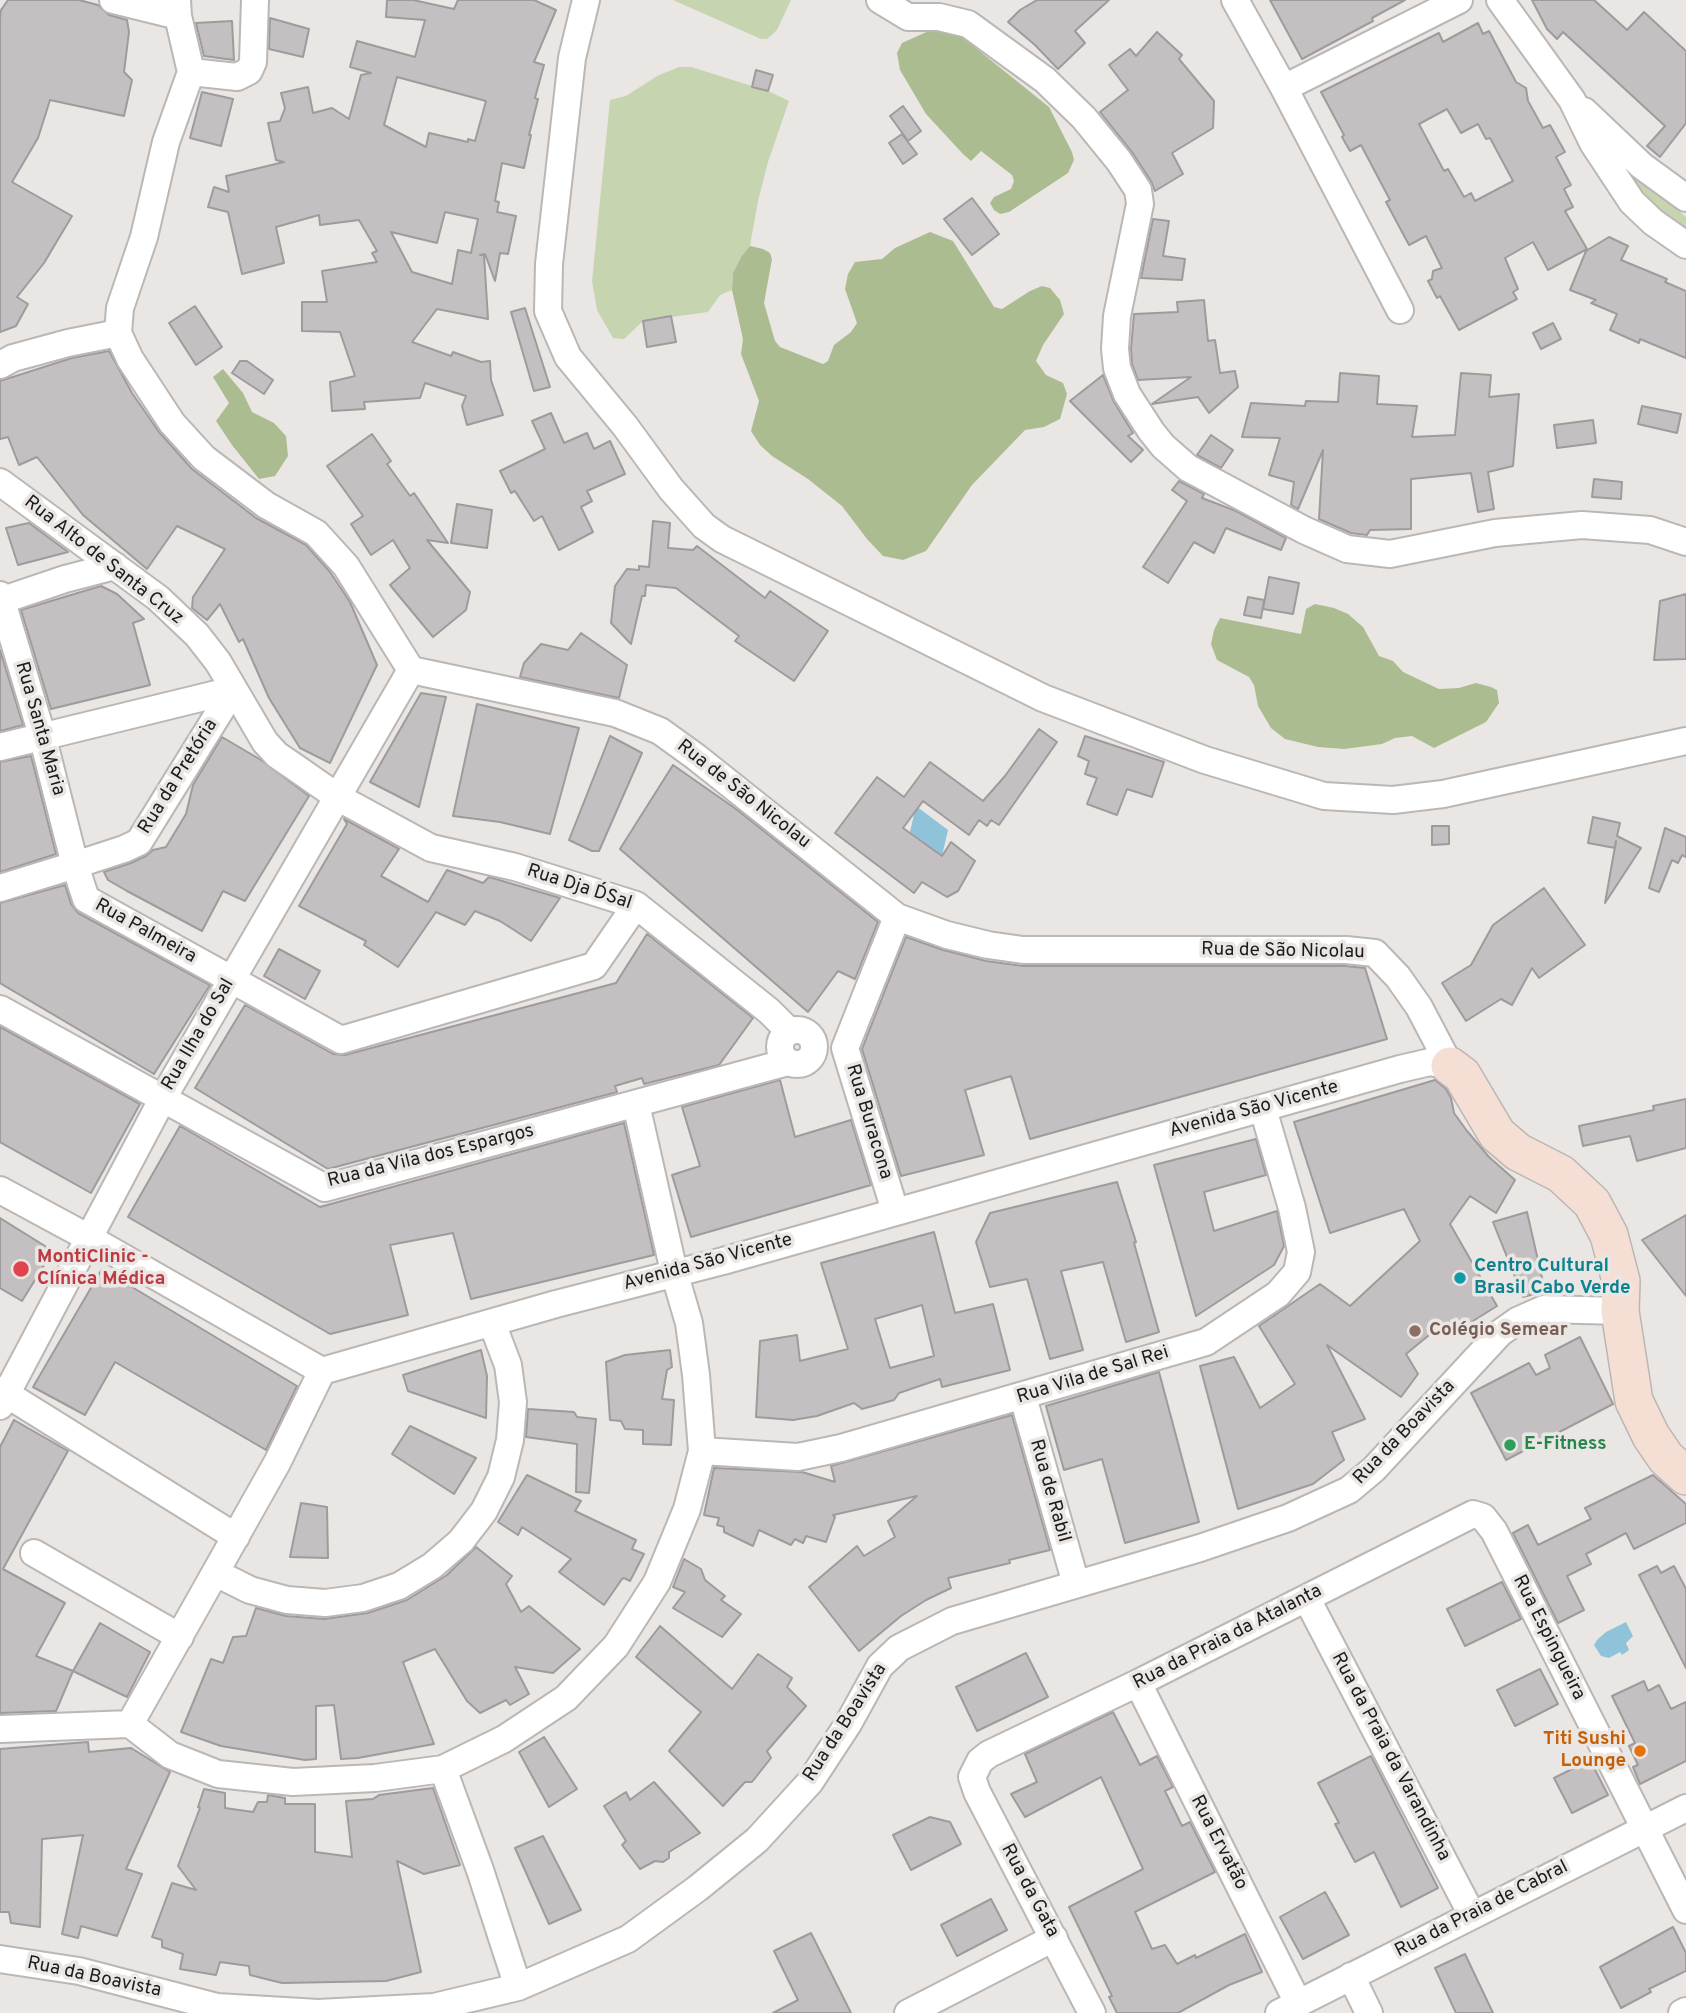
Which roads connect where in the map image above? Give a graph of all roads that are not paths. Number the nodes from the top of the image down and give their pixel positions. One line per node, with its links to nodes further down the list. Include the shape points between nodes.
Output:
1 (113, 0): 8 (street)
2 (255, 0): 9 (street, via 249,71 237,77)
3 (586, 0): 24 (street, via 572,58 548,311 568,357 671,489 722,539 1043,698 1205,760 1324,796 1393,800 1443,794)
4 (880, 0): 18 (street, via 908,17 954,19 976,29 1045,80 1119,161 1138,190 1140,204 1116,316 1117,368 1151,432 1188,468 1347,549 1390,554 1495,533 1582,525 1650,530)
5 (1235, 0): 10 (street)
6 (1459, 0): 10 (street)
7 (1500, 0): 11 (street)
8 (178, 8): 9 (street)
9 (191, 72): 15 (street, via 166,142 144,237 120,308)
10 (1284, 88): 14 (street)
11 (1572, 100): 12 (street, via 1642,166); 13 (street, via 1593,143 1632,202)
12 (1686, 198)
13 (1686, 244)
14 (1400, 310)
15 (118, 333): 16 (street); 21 (street, via 172,423 204,458 267,505 316,533 346,566)
16 (0, 365)
17 (0, 482): 19 (street, Rua Alto de Santa Cruz)
18 (1686, 542)
19 (115, 566): 20 (street); 22 (street, Rua Alto de Santa Cruz, via 197,635)
20 (1, 599): 23 (street, Rua Santa Maria)
21 (411, 670): 26 (street, Rua Ilha do Sal); 30 (street, Rua de São Nicolau, via 615,713 660,731)
22 (233, 690): 23 (street); 26 (street, Rua Alto de Santa Cruz, via 277,755); 27 (street, Rua da Pretória, via 139,842)
23 (42, 735): 25 (street); 27 (street, Rua Santa Maria)
24 (1686, 741)
25 (0, 747)
26 (339, 798): 29 (street, Rua Dja D´Sal, via 431,848 515,867); 31 (street, Rua Ilha do Sal)
27 (75, 864): 28 (street); 31 (street, Rua Palmeira, via 86,900)
28 (0, 888)
29 (636, 905): 31 (street, Rua Palmeira, via 594,966 341,1040); 33 (street, Rua Dja D´Sal)
30 (897, 917): 34 (street, Rua Buracona); 37 (street, Rua de São Nicolau, via 988,946 1023,950 1375,953 1419,1007)
31 (231, 981): 38 (street, Rua Ilha do Sal)
32 (0, 1009): 38 (street, Rua da Vila dos Espargos)
33 (789, 1031): 35 (street, via 805,1032 813,1040); 36 (street, via 780,1044)
34 (845, 1048): 35 (street); 42 (street, Rua Buracona)
35 (814, 1050): 36 (street, via 804,1063)
36 (788, 1062): 39 (street, Rua da Vila dos Espargos)
37 (1450, 1066): 40 (street, Avenida São Vicente, via 1430,1062); 45 (street, via 1462,1075 1497,1134 1518,1152 1561,1174 1592,1203 1614,1250 1621,1281)
38 (163, 1098): 39 (street, Rua da Vila dos Espargos, via 325,1188); 43 (street, Rua Ilha do Sal)
39 (636, 1104): 44 (street)
40 (1263, 1109): 42 (street, Avenida São Vicente); 49 (street, Rua Vila de Sal Rei, via 1292,1208 1301,1252 1297,1272 1278,1294 1206,1342)
41 (0, 1190): 43 (street)
42 (895, 1211): 44 (street, Avenida São Vicente)
43 (89, 1238): 47 (street); 48 (street, Rua Ilha do Sal)
44 (674, 1272): 46 (street, Avenida São Vicente); 50 (street, via 689,1323)
45 (1619, 1311): 51 (street, via 1638,1410 1666,1458); 56 (street, Rua da Boavista, via 1544,1309 1517,1321 1500,1333 1394,1450 1349,1490 1288,1518)
46 (492, 1323): 47 (street, Avenida São Vicente); 55 (street, via 508,1365 513,1402 510,1440 501,1477 484,1511 461,1541 399,1586 363,1598 287,1600 250,1590)
47 (322, 1371): 53 (street)
48 (2, 1397): 53 (street)
49 (1023, 1397): 50 (street, Rua Vila de Sal Rei, via 798,1457); 56 (street, Rua de Rabil)
50 (702, 1451): 63 (street, via 687,1509 657,1582 616,1646 566,1698 504,1739)
51 (1686, 1476)
52 (1483, 1517): 57 (street, Rua da Praia da Atalanta, via 1473,1514 1464,1518); 65 (street, Rua Espingueira)
53 (236, 1537): 55 (street)
54 (34, 1553): 58 (street)
55 (216, 1573): 58 (street)
56 (1076, 1584): 71 (street, Rua da Boavista, via 952,1621 899,1648 880,1666 810,1782 757,1840 628,1939)
57 (1307, 1599): 59 (street, Rua da Praia da Atalanta); 67 (street, Rua da Praia da Varandinha)
58 (180, 1637): 60 (street)
59 (1138, 1684): 62 (street, Rua da Praia da Atalanta, via 989,1754); 72 (street, Rua Ervatão)
60 (130, 1724): 61 (street); 63 (street, via 170,1755 218,1774 293,1782)
61 (0, 1729)
62 (975, 1768): 68 (street, Rua da Gata, via 972,1777 977,1792)
63 (443, 1769): 71 (street)
64 (1686, 1808): 65 (street, Rua da Praia de Cabral)
65 (1644, 1828): 66 (street, Rua Espingueira); 67 (street, Rua da Praia de Cabral)
66 (1686, 1910)
67 (1472, 1914): 70 (street, Rua da Praia de Cabral)
68 (1054, 1938): 73 (street); 74 (street, Rua da Gata)
69 (0, 1959): 71 (street, Rua da Boavista, via 79,1970 218,2007 318,2013 434,2007)
70 (1351, 1976): 72 (street, Rua da Praia de Cabral); 75 (street)
71 (518, 1987)
72 (1288, 2008)
73 (908, 2013)
74 (1092, 2013)
75 (1369, 2013)

